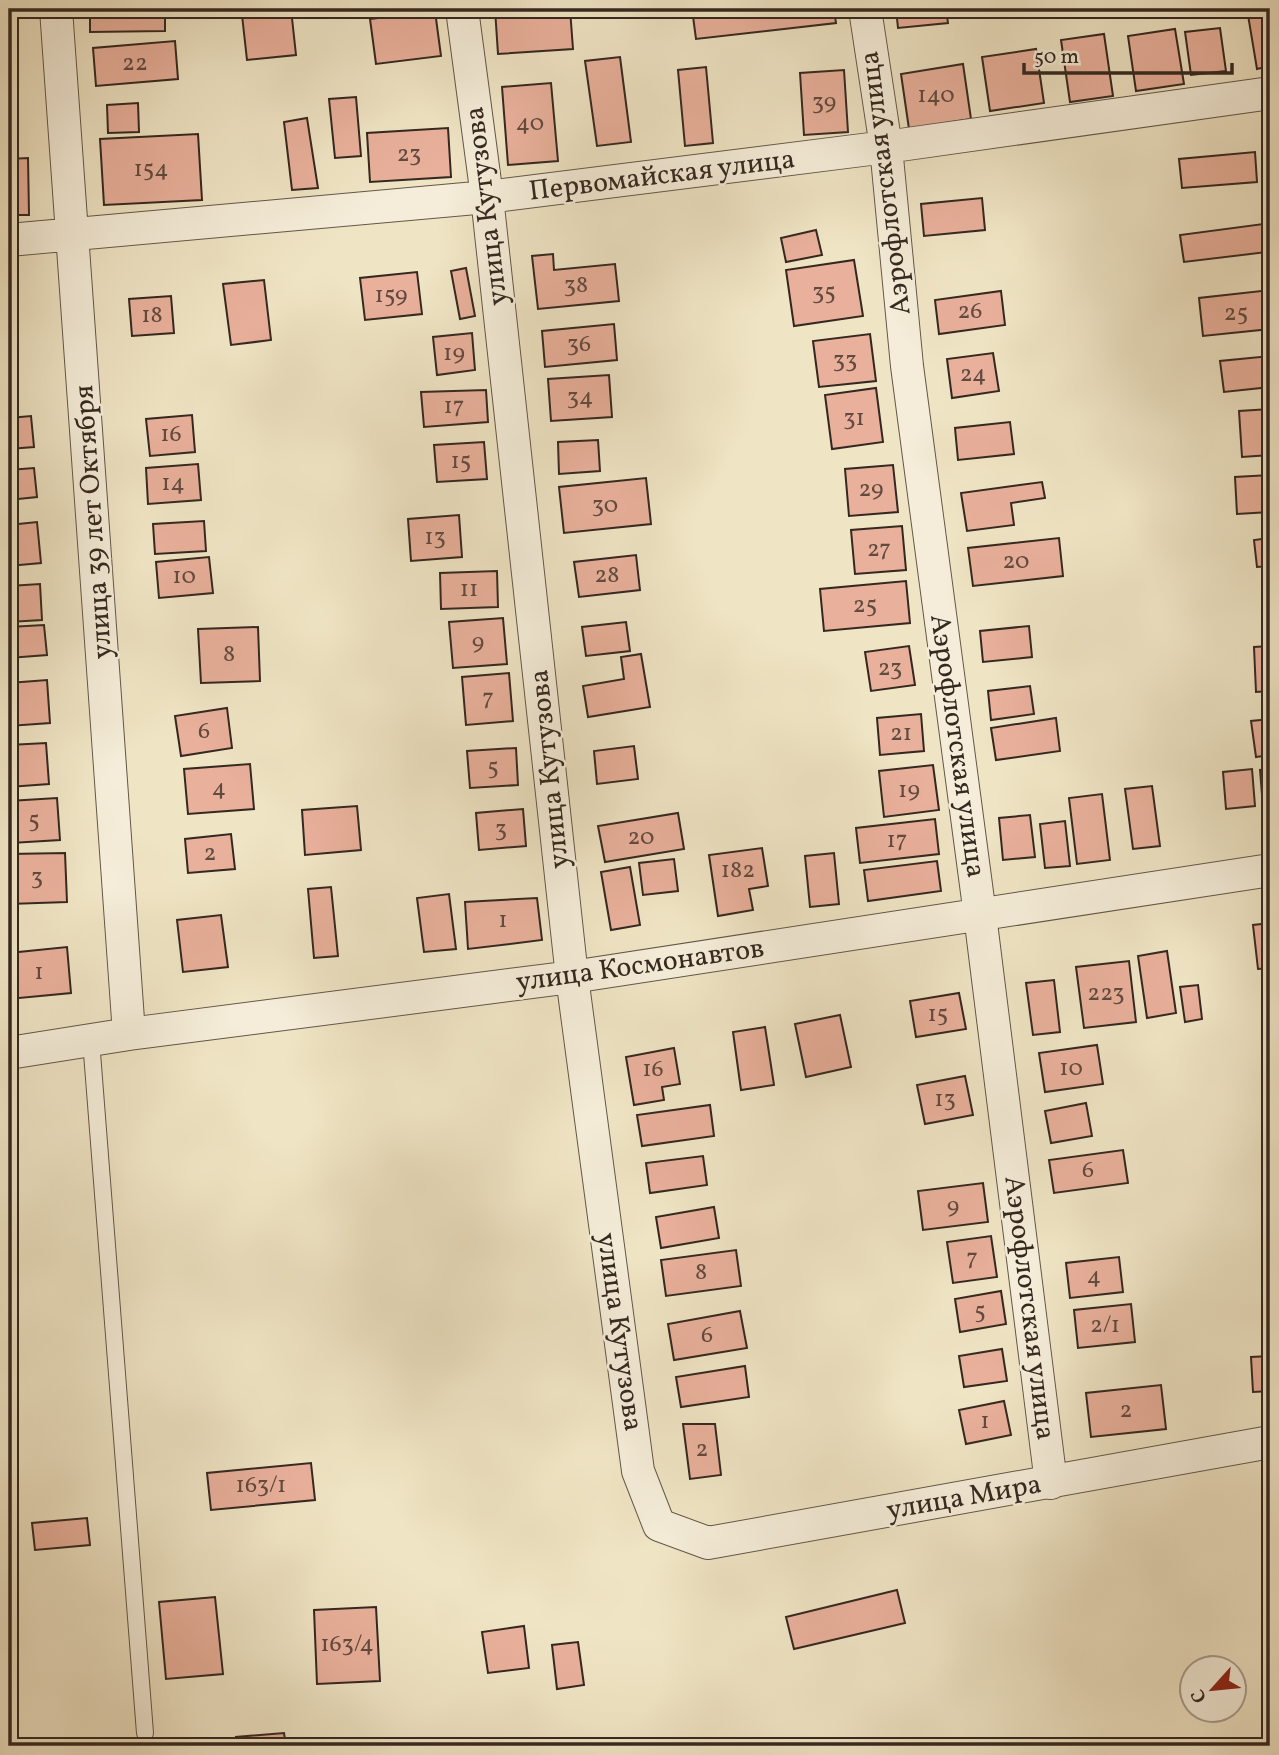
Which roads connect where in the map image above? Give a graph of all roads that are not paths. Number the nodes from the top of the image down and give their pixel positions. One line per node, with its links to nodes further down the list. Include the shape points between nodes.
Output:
1 (56, 9): 7 (street, улица 39 лет Октября)
2 (462, 9): 6 (street, улица Кутузова)
3 (865, 9): 5 (street, Аэрофлотская улица)
4 (1270, 93): 5 (street, Первомайская улица)
5 (886, 147): 6 (street, Первомайская улица); 10 (street, Аэрофлотская улица, via 907,366)
6 (488, 197): 7 (street, Первомайская улица); 11 (street, улица Кутузова)
7 (74, 235): 8 (street, Первомайская улица); 12 (street, улица 39 лет Октября)
8 (9, 240)
9 (1270, 870): 10 (street, улица Космонавтов)
10 (980, 915): 11 (street, улица Космонавтов); 16 (street, Аэрофлотская улица)
11 (572, 977): 12 (street, улица Космонавтов); 17 (street, улица Кутузова, via 638,1471)
12 (129, 1034): 13 (street, улица Космонавтов)
13 (91, 1040): 14 (street, улица Космонавтов); 18 (lane)
14 (9, 1053)
15 (1270, 1442): 16 (street, улица Мира)
16 (1051, 1483): 17 (street, улица Мира, via 708,1543)
17 (659, 1525)
18 (145, 1733)

